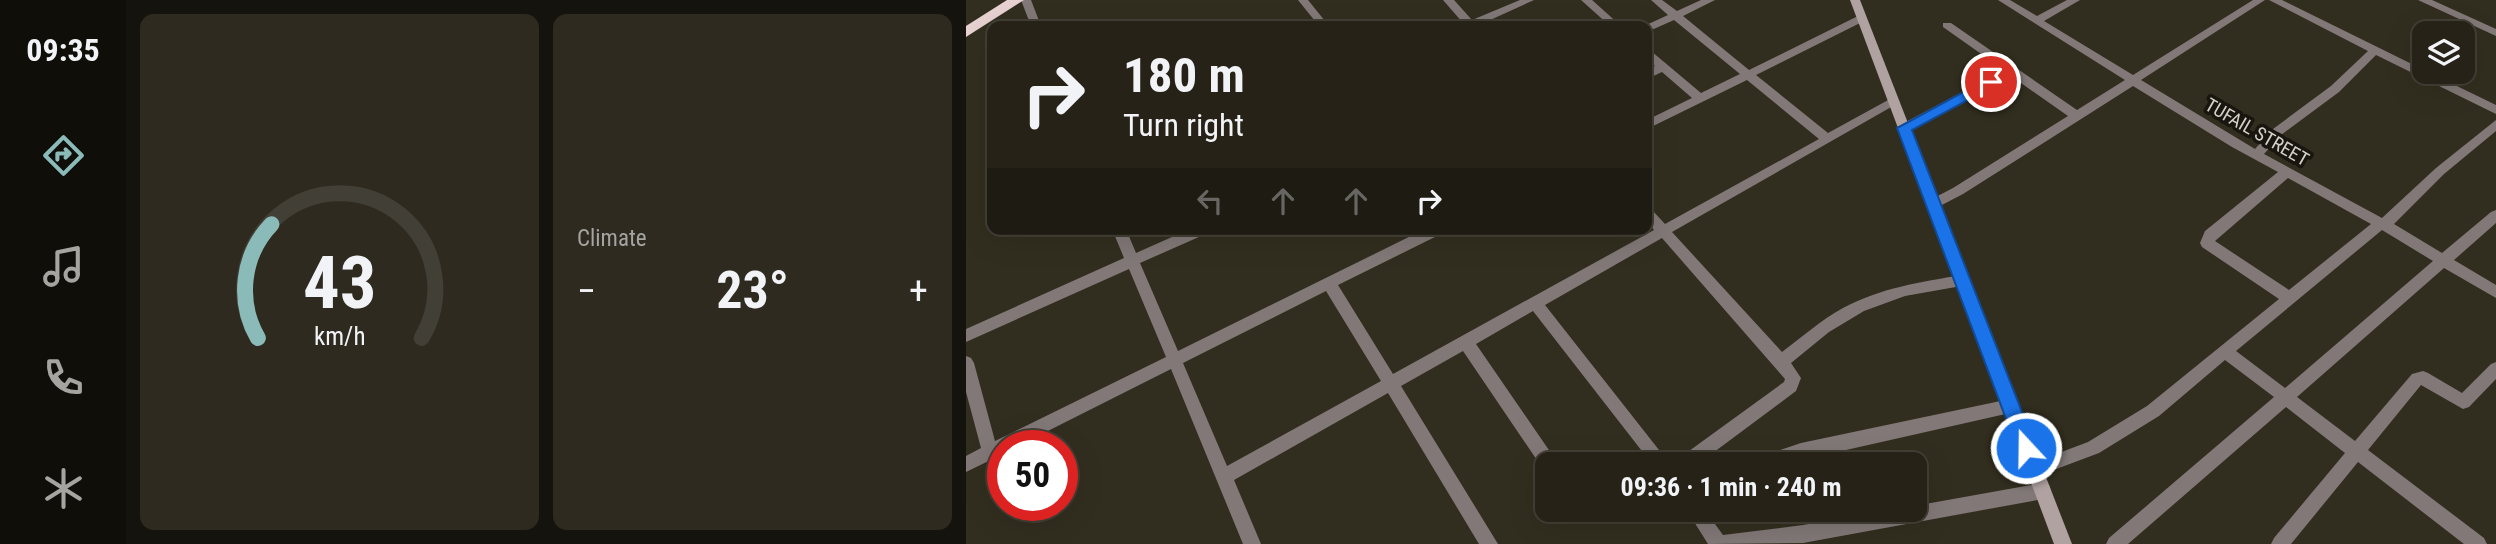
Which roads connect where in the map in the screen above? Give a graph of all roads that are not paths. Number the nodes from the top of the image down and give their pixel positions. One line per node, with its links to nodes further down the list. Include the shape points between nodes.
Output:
1 (997, 0): 18 (highway)
2 (1017, 0): 27 (highway)
3 (1026, 0): 19 (street)
4 (1303, 0): 20 (street)
5 (1448, 0): 21 (street)
6 (1529, 0): 22 (street)
7 (1586, 0): 23 (street)
8 (1656, 0): 16 (street)
9 (1710, 0): 16 (street)
10 (1855, 0): 17 (main road)
11 (2003, 0): 24 (street, TUFAIL STREET)
12 (2075, 0): 24 (street)
13 (2260, 0): 35 (street)
14 (2274, 0): 29 (street)
15 (2423, 0): 28 (street)
16 (1675, 16): 26 (street); 34 (street)
17 (1862, 18): 34 (street); 37 (main road)
18 (966, 19)
19 (1034, 21)
20 (1320, 21)
21 (1465, 21)
22 (1481, 21)
23 (1610, 21)
24 (2036, 21): 35 (street, TUFAIL STREET)
25 (1947, 25): 32 (street)
26 (1652, 27)
27 (966, 32)
28 (2496, 33)
29 (2374, 51): 38 (street); 44 (street)
30 (1652, 57): 31 (street)
31 (1664, 67): 33 (street); 36 (street)
32 (2013, 70): 39 (street); 42 (street)
33 (1652, 73)
34 (1746, 75): 36 (street); 43 (street)
35 (2132, 79): 39 (street); 44 (street, TUFAIL STREET)
36 (1700, 99): 40 (street)
37 (1894, 102): 42 (main road); 43 (street)
38 (2496, 110)
39 (2077, 116): 46 (street)
40 (1652, 123)
41 (2496, 124): 49 (street, via 2389,221)
42 (1904, 128): 46 (main road)
43 (1827, 139): 50 (street)
44 (2256, 155): 45 (street, TUFAIL STREET)
45 (2287, 172): 49 (street, TUFAIL STREET); 59 (street, via 2210,235 2207,243)
46 (1933, 204): 56 (main road)
47 (2496, 215): 54 (street)
48 (1652, 219): 50 (street)
49 (2381, 223): 54 (street, TUFAIL STREET); 59 (street)
50 (1663, 231): 60 (street); 65 (street)
51 (1122, 235): 55 (street)
52 (1190, 235): 55 (street)
53 (1426, 235): 57 (street)
54 (2441, 259): 58 (street, TUFAIL STREET); 69 (street)
55 (1133, 261): 61 (street); 64 (street)
56 (1962, 281): 65 (street, via 1871,301 1825,327); 70 (main road)
57 (1329, 284): 64 (street); 68 (street)
58 (2496, 292)
59 (2288, 298): 63 (street)
60 (1535, 303): 62 (street); 74 (street)
61 (966, 336)
62 (1466, 342): 68 (street); 73 (street)
63 (2226, 352): 69 (street); 80 (street, via 2153,411 2113,436)
64 (1175, 360): 71 (street); 81 (street)
65 (1781, 362): 75 (street, via 1793,376 1791,386)
66 (966, 363): 72 (street)
67 (2496, 369): 77 (street, via 2463,402 2423,378 2417,379)
68 (1390, 384): 81 (street); 86 (street)
69 (2284, 396): 77 (street); 88 (street)
70 (2010, 406): 76 (street); 80 (main road)
71 (1034, 430)
72 (987, 441)
73 (1541, 452)
74 (1652, 452)
75 (1700, 452)
76 (1795, 452)
77 (2358, 453): 89 (street); 90 (street)
78 (987, 454): 79 (street)
79 (966, 464)
80 (2035, 469): 82 (main road)
81 (1224, 477): 85 (street)
82 (2043, 491): 84 (main road); 87 (street, via 1803,534)
83 (1704, 522): 87 (street)
84 (2059, 542)
85 (1252, 544)
86 (1489, 544)
87 (1718, 544)
88 (2115, 544)
89 (2280, 544)
90 (2478, 544)

